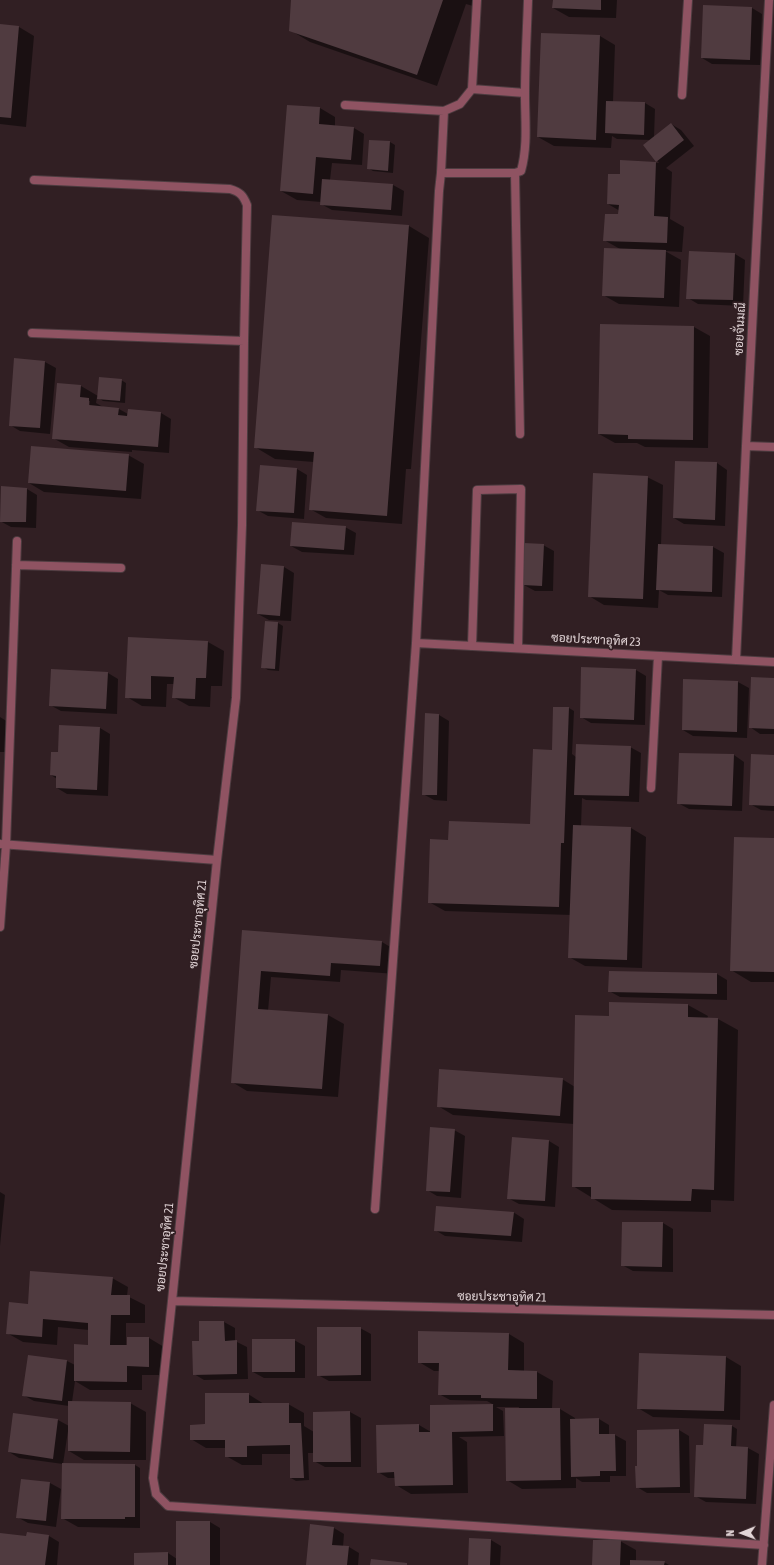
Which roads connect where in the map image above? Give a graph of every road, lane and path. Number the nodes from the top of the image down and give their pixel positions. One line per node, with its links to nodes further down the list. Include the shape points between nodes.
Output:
1 (477, 0): 5 (street)
2 (528, 0): 6 (street)
3 (688, 0): 7 (street)
4 (768, 0): 16 (street, ซอยจั่นมณี)
5 (472, 89): 6 (street); 9 (street, via 460,104)
6 (525, 93): 11 (street, via 524,160 521,171)
7 (682, 95)
8 (346, 105): 9 (street)
9 (444, 111): 10 (street)
10 (441, 172): 11 (street); 21 (street)
11 (516, 173): 15 (street)
12 (34, 180): 14 (street, ซอยประชาอุทิศ 21, via 230,189 238,192 247,205)
13 (32, 333): 14 (street)
14 (244, 341): 29 (street, ซอยประชาอุทิศ 21, via 242,525 236,698)
15 (520, 434)
16 (746, 446): 17 (street); 25 (street, ซอยจั่นมณี)
17 (774, 447)
18 (17, 541): 19 (street)
19 (16, 565): 20 (street); 28 (street)
20 (121, 568)
21 (416, 642): 22 (street, ซอยประชาอุทิศ 23); 31 (street)
22 (472, 646): 23 (street, ซอยประชาอุทิศ 23); 23 (street, via 477,490 521,489)
23 (518, 648): 24 (street, ซอยประชาอุทิศ 23)
24 (658, 656): 25 (street, ซอยประชาอุทิศ 23); 27 (street)
25 (736, 660): 26 (street, ซอยประชาอุทิศ 23)
26 (774, 662)
27 (651, 788)
28 (3, 844): 29 (street); 30 (street)
29 (217, 860): 32 (street, ซอยประชาอุทิศ 21)
30 (0, 927)
31 (375, 1209)
32 (172, 1301): 33 (street, ซอยประชาอุทิศ 21); 35 (street, via 153,1478 156,1494 168,1506)
33 (774, 1315)
34 (774, 1405): 35 (street)
35 (764, 1545): 36 (street)
36 (762, 1565)

